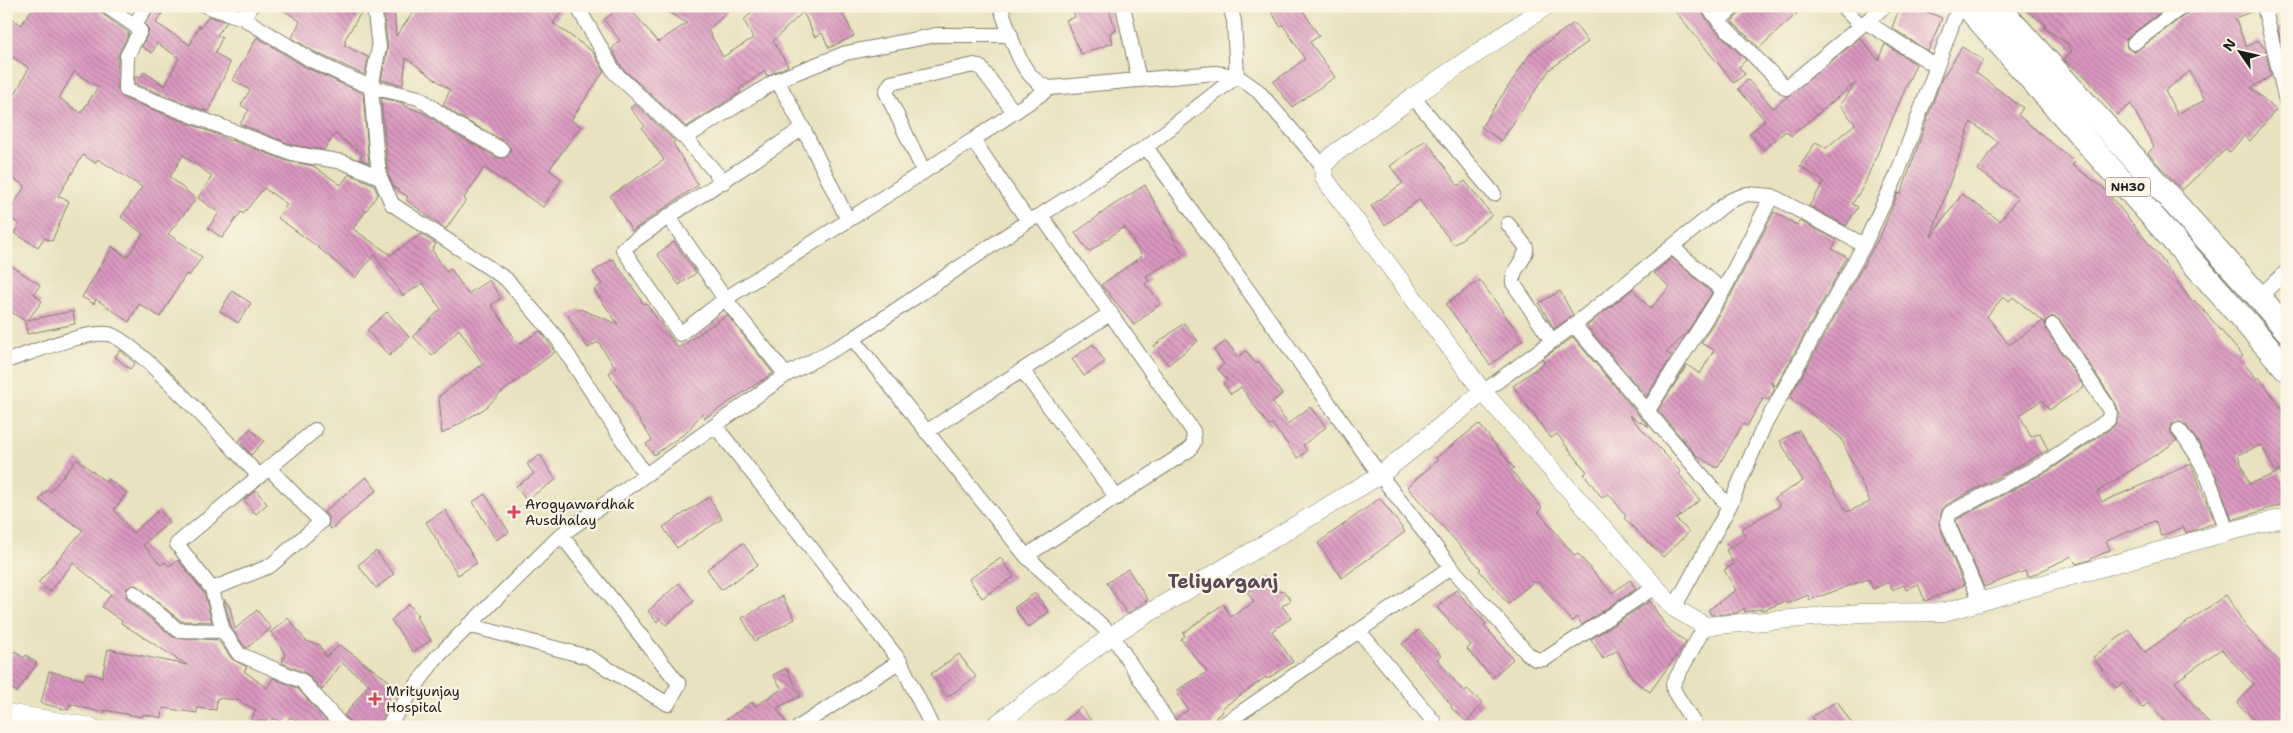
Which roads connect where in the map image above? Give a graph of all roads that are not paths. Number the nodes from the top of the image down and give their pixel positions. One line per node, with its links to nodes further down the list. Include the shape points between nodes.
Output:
1 (106, 6): 22 (street)
2 (147, 6): 22 (street)
3 (206, 6): 19 (street)
4 (251, 6): 19 (street)
5 (374, 6): 30 (street, via 379,48)
6 (576, 6): 36 (street, via 615,73)
7 (1000, 6): 24 (street)
8 (1123, 6): 29 (street)
9 (1230, 6): 27 (street, via 1234,20)
10 (1546, 6): 32 (street)
11 (1707, 6): 20 (street)
12 (1735, 6): 20 (street)
13 (1842, 6): 23 (street)
14 (1885, 6): 23 (street)
15 (1959, 6): 26 (street)
16 (1968, 6): 21 (highway, NH30)
17 (2183, 6): 25 (street)
18 (2264, 6): 33 (street)
19 (243, 18): 30 (street, via 311,60)
20 (1718, 20): 23 (street, via 1786,88)
21 (1999, 21): 52 (highway, NH30); 54 (highway, NH30)
22 (134, 24): 42 (street, via 140,31 128,56 126,90 290,153 343,162)
23 (1864, 24): 26 (street)
24 (1011, 35): 28 (street, via 936,35 887,44 846,53); 31 (street, via 1027,75 1039,85)
25 (2134, 43)
26 (1936, 66): 50 (street, via 1897,176)
27 (1237, 76): 29 (street, via 1216,74); 38 (street); 40 (street, via 1258,91)
28 (777, 80): 35 (street); 36 (street)
29 (1139, 80): 31 (street)
30 (371, 87): 39 (street, via 419,98 455,124); 42 (street)
31 (1050, 88): 34 (street)
32 (1413, 97): 40 (street); 44 (street)
33 (2287, 104)
34 (1014, 112): 37 (street); 41 (street, via 981,68 974,65 891,83 886,92)
35 (803, 128): 43 (street); 48 (street)
36 (685, 138): 43 (street)
37 (973, 140): 41 (street); 47 (street)
38 (1146, 147): 47 (street); 76 (street)
39 (502, 150)
40 (1322, 166): 68 (street, via 1324,178)
41 (924, 172): 48 (street)
42 (380, 177): 75 (street, via 392,204 506,279 557,338)
43 (724, 182): 46 (street)
44 (1494, 194)
45 (1772, 196): 50 (street); 51 (street, via 1746,194 1729,200); 55 (street)
46 (668, 216): 57 (street); 57 (street, via 623,249 680,334)
47 (1035, 218): 58 (street); 62 (street)
48 (848, 220): 57 (street)
49 (1508, 224): 63 (street, via 1526,247 1512,283)
50 (1864, 245): 78 (street, via 1764,428)
51 (1672, 247): 55 (street); 59 (street)
52 (2230, 264): 54 (highway); 56 (highway, NH30)
53 (2287, 271): 56 (street)
54 (2213, 283): 65 (highway, NH30)
55 (1723, 291): 69 (street)
56 (2259, 297): 61 (highway, NH30)
57 (725, 299): 67 (street)
58 (1111, 313): 66 (street); 77 (street, via 1193,431 1194,442 1189,450)
59 (1574, 325): 63 (street); 69 (street)
60 (2053, 326): 87 (street, via 2110,414 2108,420 2045,463 1950,513 1947,522)
61 (2287, 330)
62 (853, 339): 67 (street); 73 (street)
63 (1552, 341): 68 (street)
64 (6, 361): 74 (street, via 90,334 110,334 143,356)
65 (2287, 369)
66 (1022, 370): 73 (street); 77 (street)
67 (786, 375): 70 (street)
68 (1483, 392): 76 (street); 84 (street)
69 (1647, 412): 78 (street)
70 (716, 427): 75 (street); 94 (street)
71 (315, 430): 74 (street)
72 (2179, 430): 80 (street, via 2207,472)
73 (926, 432): 82 (street)
74 (264, 472): 85 (street, via 178,544); 85 (street, via 321,522 270,566)
75 (645, 475): 81 (street)
76 (1380, 476): 83 (street); 93 (street)
77 (1117, 498): 82 (street)
78 (1729, 508): 88 (street)
79 (2287, 517): 80 (street)
80 (2227, 532): 87 (street)
81 (561, 536): 89 (street); 89 (street, via 679,684 668,704 588,657)
82 (1026, 556): 93 (street)
83 (1451, 567): 84 (street, via 1527,653 1544,659); 92 (street)
84 (1655, 586): 88 (street)
85 (212, 589): 91 (street)
86 (134, 593): 91 (street, via 178,630)
87 (1980, 602): 90 (street, via 1944,612 1862,613)
88 (1674, 608): 90 (street)
89 (468, 625): 99 (street, via 435,659)
90 (1706, 626): 105 (street, via 1673,684)
91 (223, 631): 98 (street, via 239,654 302,681)
92 (1360, 632): 96 (street); 104 (street)
93 (1112, 635): 102 (street); 103 (street)
94 (900, 661): 100 (street); 101 (street)
95 (6, 713): 97 (street)
96 (1434, 722)
97 (91, 727)
98 (343, 727)
99 (387, 727)
100 (799, 727)
101 (932, 727)
102 (994, 727)
103 (1171, 727)
104 (1220, 727)
105 (1696, 727)

